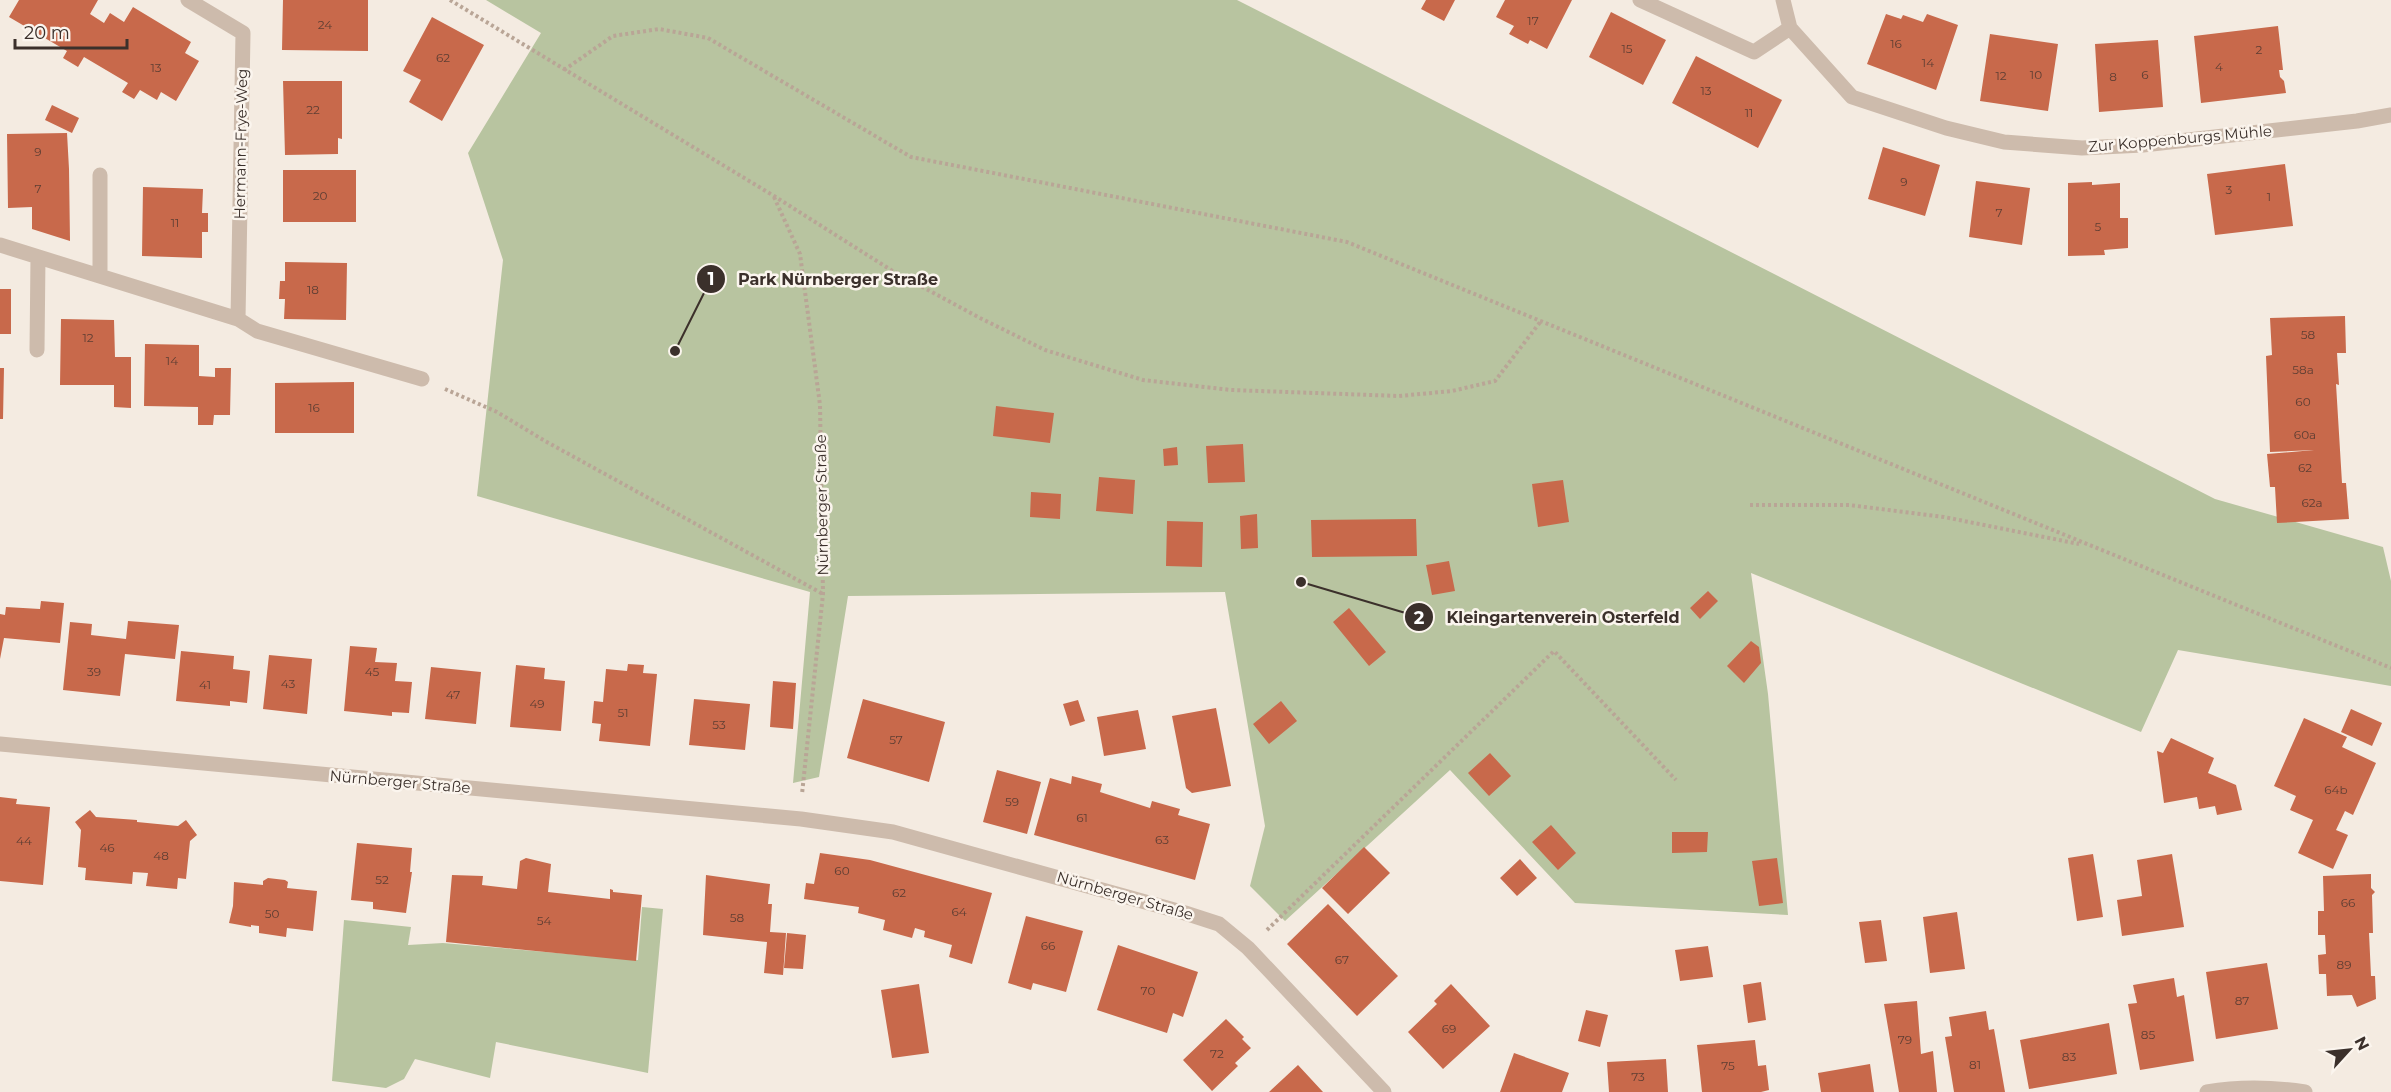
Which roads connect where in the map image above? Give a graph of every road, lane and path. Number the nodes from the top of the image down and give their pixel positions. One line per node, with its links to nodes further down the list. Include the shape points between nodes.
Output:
1 (188, 0): 13 (street, Hermann-Frye-Weg, via 243,33)
2 (450, 0): 6 (path)
3 (1640, 0): 5 (street, via 1754,52)
4 (1783, 0): 5 (street, Zur Koppenburgs Mühle)
5 (1790, 28): 7 (street, Zur Koppenburgs Mühle, via 1852,97 1913,119 2004,142 2082,148 2143,145)
6 (564, 69): 9 (path); 14 (path, via 613,36 659,29 708,38 911,157 1347,242)
7 (2391, 115)
8 (100, 175): 12 (street)
9 (774, 196): 14 (path, via 891,270 980,318 1045,350 1143,380 1231,390 1399,396 1452,391 1496,381); 19 (path, Nürnberger Straße, via 800,254 820,405)
10 (0, 245): 11 (street)
11 (38, 257): 12 (street); 15 (street)
12 (100, 275): 13 (street)
13 (238, 319): 16 (street, via 257,331)
14 (1541, 321): 18 (path)
15 (37, 350)
16 (422, 379): 19 (path, via 497,412)
17 (1750, 505): 18 (path, via 1849,505 1944,517)
18 (2089, 546): 20 (path)
19 (823, 594): 23 (path, Nürnberger Straße)
20 (2391, 668)
21 (0, 744): 23 (street, Nürnberger Straße)
22 (1676, 780): 24 (path, via 1554,651)
23 (801, 819): 24 (street, Nürnberger Straße, via 893,832 1173,909 1219,924)
24 (1248, 948): 25 (street, Nürnberger Straße)
25 (1384, 1092)
26 (2207, 1092): 27 (street, via 2274,1087)
27 (2306, 1092)

